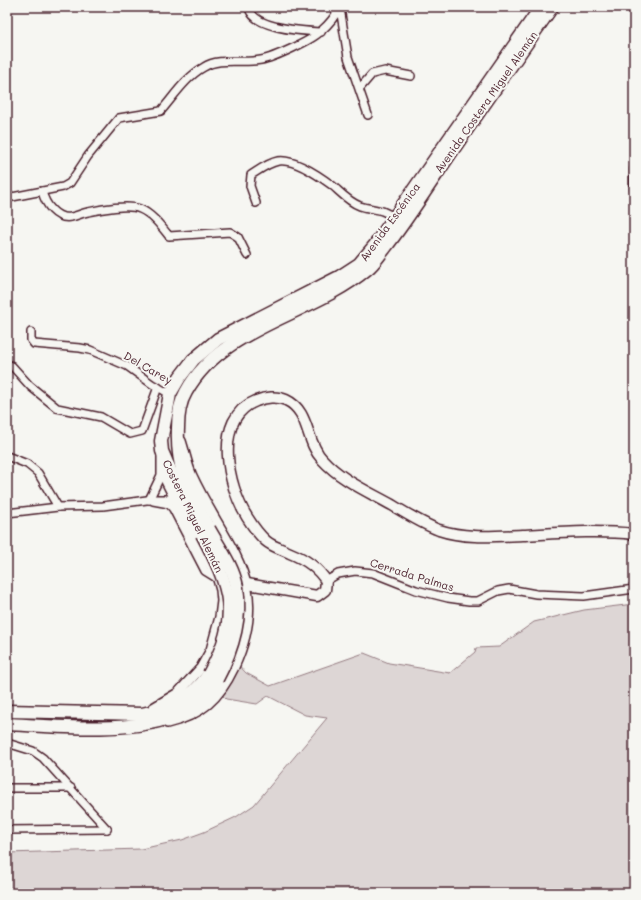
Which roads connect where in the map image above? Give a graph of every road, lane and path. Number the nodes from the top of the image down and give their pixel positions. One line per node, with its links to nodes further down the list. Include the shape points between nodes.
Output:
1 (249, 7): 5 (street, via 257,19 269,25 298,31)
2 (541, 7): 14 (main road, Avenida Escénica)
3 (552, 7): 20 (main road, Avenida Costera Miguel Alemán, via 398,232 368,269 342,288 231,345 205,366 185,392)
4 (340, 8): 5 (street); 7 (street, via 348,57)
5 (321, 32): 11 (street, via 262,60 218,62 203,67 183,84 161,111 118,118 70,183)
6 (411, 76): 7 (street, via 385,70 372,74)
7 (360, 88): 8 (street)
8 (368, 116)
9 (634, 169): 10 (street)
10 (634, 189)
11 (42, 191): 12 (street); 15 (street, via 43,198 61,217 130,207 140,209 155,220 169,236 230,232 238,237)
12 (7, 198)
13 (256, 203): 14 (street, via 250,186 251,175 278,161 290,162 317,175 360,206 388,212)
14 (394, 218): 19 (main road, Avenida Escénica, via 359,264 333,281 218,339 193,360)
15 (247, 255)
16 (31, 332): 18 (street, Del Carey, via 34,344 90,350 126,366)
17 (7, 364): 18 (street, via 57,408 101,417 135,435 142,431)
18 (158, 386): 19 (street, Del Carey)
19 (170, 394): 21 (main road, Avenida Escénica)
20 (178, 416): 22 (main road, Costera Miguel Alemán)
21 (165, 418): 23 (main road, Costera Miguel Alemán)
22 (178, 431): 30 (main road, Costera Miguel Alemán, via 180,469); 34 (street, via 192,475 240,564)
23 (162, 451): 25 (street); 30 (main road, Costera Miguel Alemán, via 182,498)
24 (7, 456): 28 (street, via 27,464 38,473)
25 (162, 474): 26 (street); 27 (street)
26 (174, 499): 27 (street); 32 (street)
27 (149, 500): 28 (street, via 103,506); 32 (street, via 169,504 205,571)
28 (58, 507): 29 (street)
29 (7, 513)
30 (205, 531): 37 (main road, Costera Miguel Alemán, bridge, via 227,561 236,586 238,606 233,643 213,677 207,694 192,706 165,720)
31 (634, 534): 33 (main road, via 584,532 466,536 439,530 342,477 320,458 304,416 286,400 268,397 254,402 235,420 227,442 235,490 247,517 266,541 313,565)
32 (218, 579): 34 (main road); 37 (street, via 222,601 211,650 200,668 178,693)
33 (326, 581): 34 (main road, via 325,590 317,596); 35 (street, Cerrada Palmas, via 338,574 356,571 373,573 416,590 469,601 478,601 508,589 536,594 584,596)
34 (247, 583): 37 (street, via 250,598 246,636 230,675 219,693 192,716 163,724)
35 (634, 589)
36 (7, 711): 37 (main road, Costera Miguel Alemán)
37 (143, 719): 38 (main road, Costera Miguel Alemán, via 104,726)
38 (7, 724)
39 (7, 743): 41 (street, via 33,751)
40 (7, 788): 41 (street)
41 (71, 788): 42 (street, via 107,829)
42 (7, 830)

